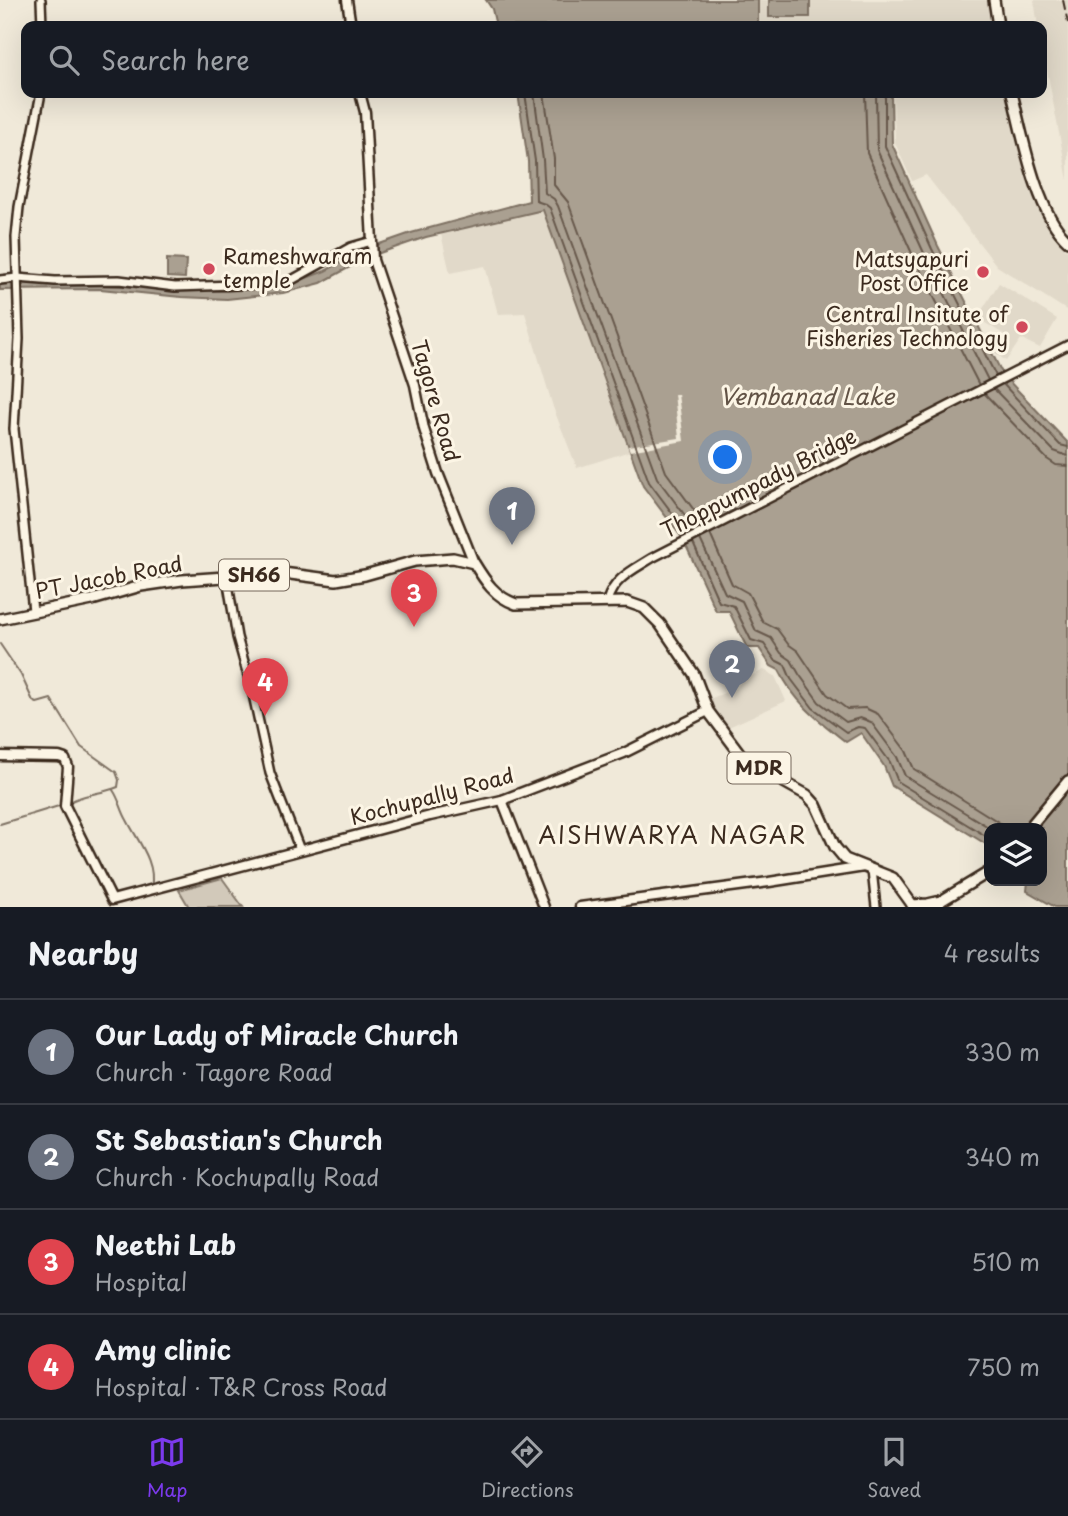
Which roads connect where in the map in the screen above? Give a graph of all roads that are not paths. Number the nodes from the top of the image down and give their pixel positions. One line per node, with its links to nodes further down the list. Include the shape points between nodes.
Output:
1 (41, 0): 4 (street)
2 (347, 0): 5 (main road)
3 (993, 0): 6 (main road)
4 (42, 21)
5 (350, 21)
6 (997, 21)
7 (40, 98): 12 (street, via 19,207)
8 (361, 98): 11 (main road, MDR)
9 (1013, 98): 10 (main road, via 1040,195)
10 (1068, 241)
11 (372, 244): 12 (street, via 351,247 290,281 267,284 174,287 119,280); 15 (main road, Tagore Road / MDR, via 438,473)
12 (17, 279): 13 (street); 18 (street, via 15,429)
13 (0, 280)
14 (1068, 345): 17 (street, Thoppumpady Bridge, via 652,558 618,579)
15 (474, 563): 16 (main road, PT Jacob Road / SH66, via 453,558 415,561 345,579 283,573); 17 (main road, MDR, via 488,586 516,604)
16 (226, 578): 18 (main road, PT Jacob Road / SH66, via 160,583); 25 (street, via 270,773)
17 (607, 601): 20 (main road, MDR, via 644,608 660,624 694,674)
18 (33, 611): 19 (main road, PT Jacob Road / SH66)
19 (0, 618)
20 (708, 712): 23 (main road, Kochupally Road, via 624,753); 26 (main road, MDR, via 741,755 807,796 825,821 840,855)
21 (0, 756): 25 (main road, Kochupally Road, via 65,759 65,804 112,900)
22 (1068, 781): 24 (main road)
23 (502, 800): 25 (main road, Kochupally Road); 30 (main road)
24 (1033, 823)
25 (300, 850)
26 (868, 869): 29 (main road, MDR, via 893,878); 31 (main road); 32 (street)
27 (984, 876): 28 (main road)
28 (937, 905): 29 (main road)
29 (913, 906)
30 (544, 907)
31 (580, 907)
32 (876, 907)

